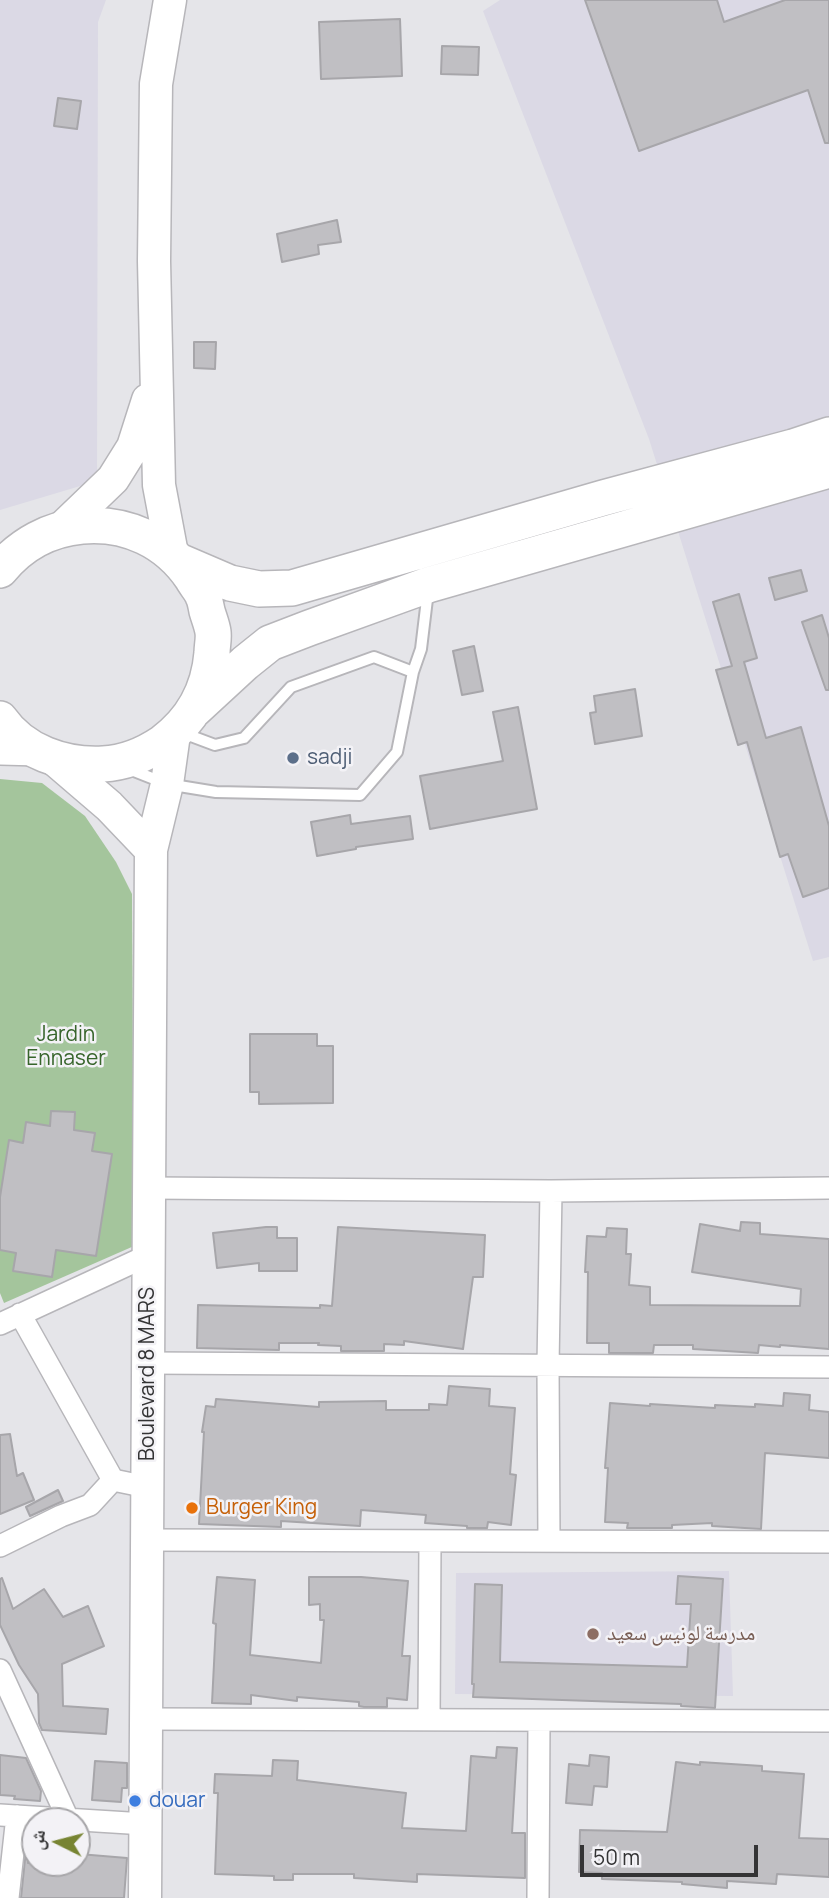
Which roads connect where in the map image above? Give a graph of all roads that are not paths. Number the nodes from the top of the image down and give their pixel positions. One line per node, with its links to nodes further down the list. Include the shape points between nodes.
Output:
1 (170, 0): 2 (main road, via 156,84)
2 (156, 376): 5 (main road, via 133,447 113,479); 6 (main road, via 159,485)
3 (829, 435): 6 (main road, via 292,588 259,589 230,583)
4 (829, 470): 8 (main road)
5 (62, 528): 6 (main road, via 102,524 139,533); 7 (main road, via 29,543)
6 (177, 558): 11 (main road, via 203,595 213,634 210,674)
7 (0, 570)
8 (428, 585): 9 (lane, via 421,649); 11 (main road, via 270,643)
9 (413, 672): 11 (lane, via 374,657 291,688 244,738 215,745); 15 (lane, via 397,752 360,795 216,792)
10 (0, 719): 13 (main road)
11 (182, 725): 14 (main road, via 147,753); 15 (main road, Boulevard 8 MARS)
12 (0, 742): 13 (main road)
13 (33, 754): 14 (main road, via 84,765); 16 (main road, via 109,806)
14 (116, 764): 15 (lane)
15 (167, 785): 16 (main road, Boulevard 8 MARS)
16 (151, 850): 17 (main road, Boulevard 8 MARS)
17 (149, 1188): 19 (street); 20 (main road, Boulevard 8 MARS)
18 (829, 1188): 19 (street)
19 (551, 1191): 24 (street)
20 (149, 1255): 21 (street); 23 (main road, Boulevard 8 MARS)
21 (20, 1314): 22 (street); 26 (street)
22 (0, 1324)
23 (148, 1363): 24 (street); 27 (main road, Boulevard 8 MARS)
24 (548, 1365): 25 (street); 30 (street)
25 (829, 1367)
26 (113, 1480): 27 (street); 32 (street, via 90,1505)
27 (147, 1487): 28 (main road, Boulevard 8 MARS)
28 (147, 1540): 29 (street); 34 (main road, Boulevard 8 MARS)
29 (430, 1541): 30 (street); 35 (street)
30 (549, 1541): 31 (street)
31 (829, 1542)
32 (0, 1546)
33 (0, 1670): 38 (street)
34 (146, 1719): 35 (street); 41 (main road, Boulevard 8 MARS)
35 (429, 1720): 36 (street)
36 (539, 1720): 37 (street); 44 (street)
37 (829, 1721)
38 (63, 1807)
39 (8, 1816): 42 (street)
40 (91, 1820): 41 (street)
41 (145, 1824): 43 (main road, Boulevard 8 MARS)
42 (8, 1898)
43 (145, 1898)
44 (538, 1898)

